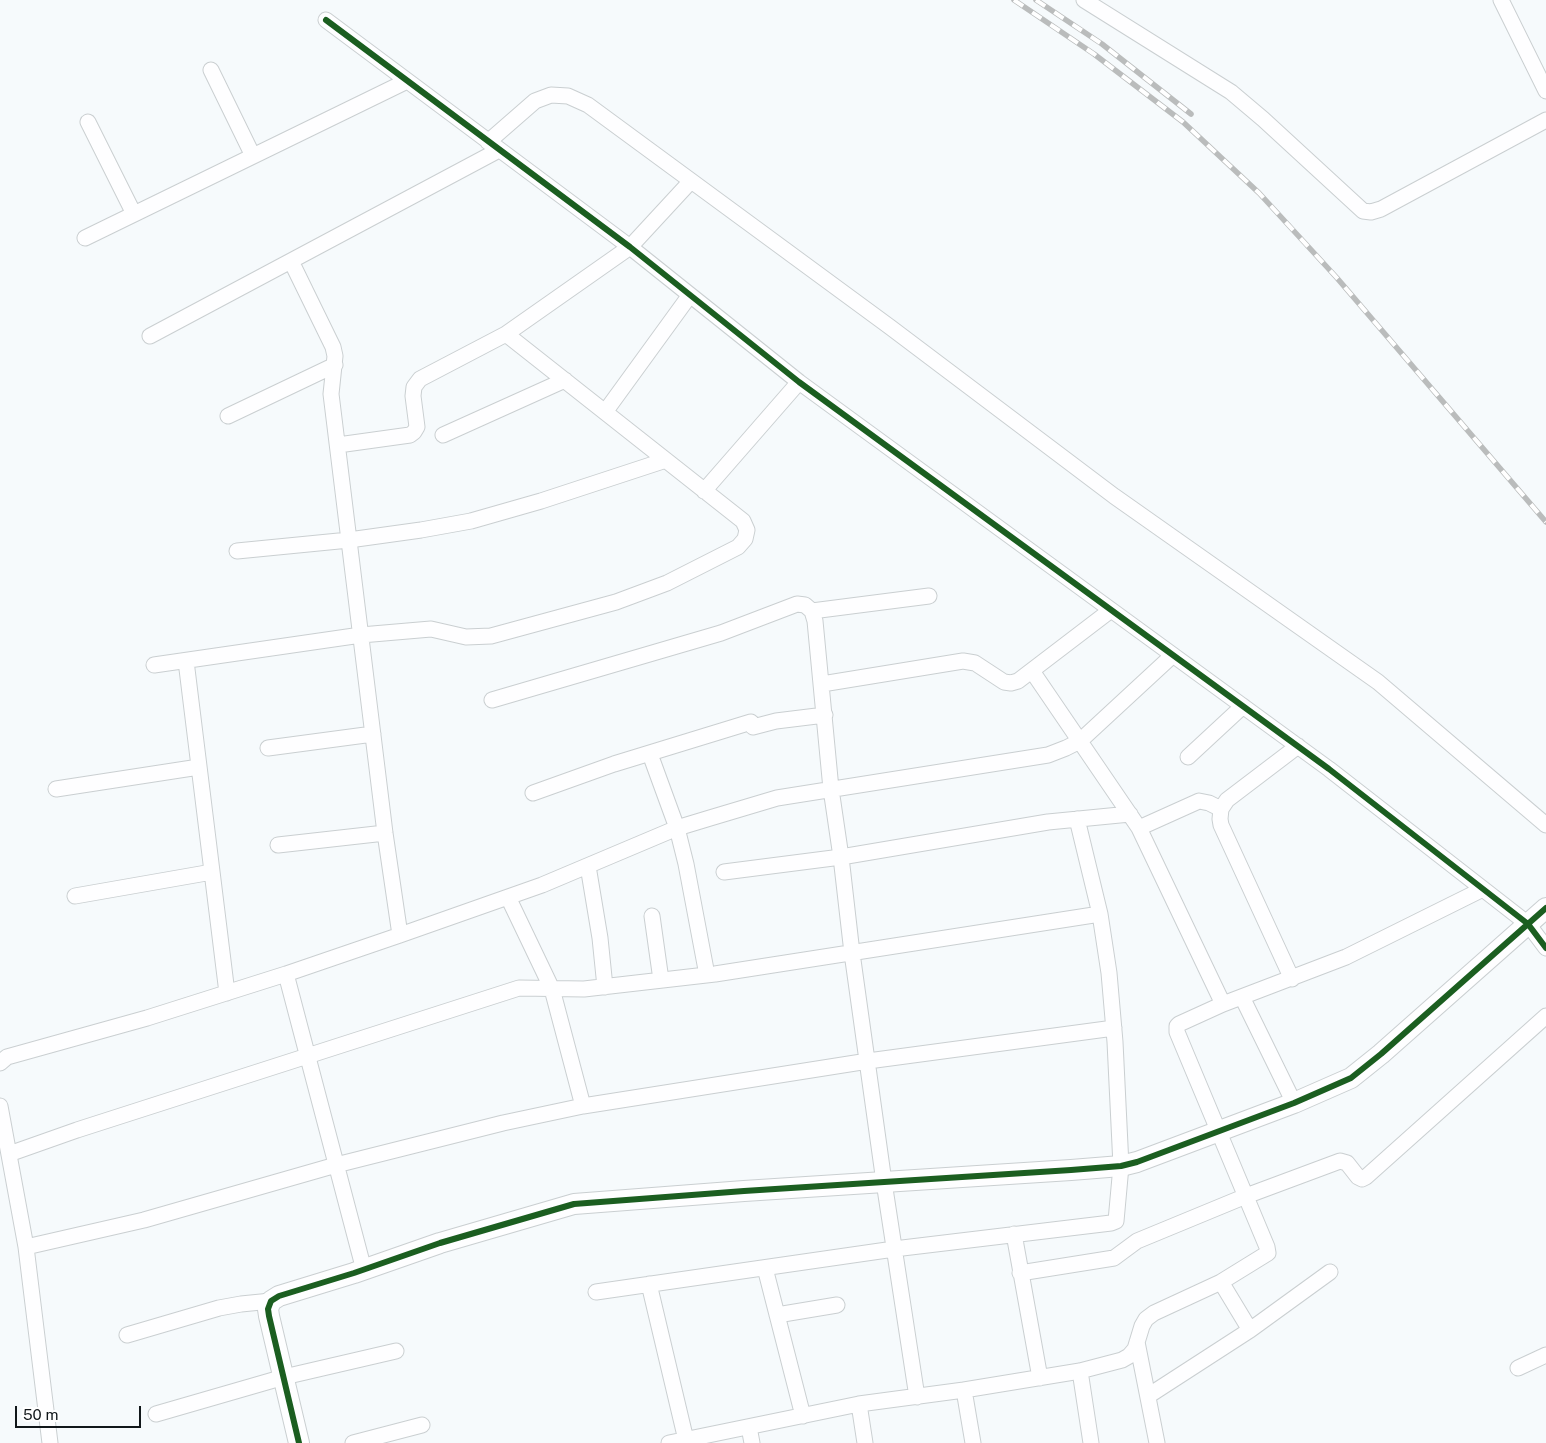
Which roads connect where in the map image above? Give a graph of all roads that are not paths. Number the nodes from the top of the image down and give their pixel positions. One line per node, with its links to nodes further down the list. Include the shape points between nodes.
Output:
1 (1084, 0): 7 (street, via 1231,92 1363,211 1381,209)
2 (1501, 0): 6 (street)
3 (326, 20): 5 (street)
4 (212, 70): 10 (street)
5 (407, 81): 9 (street); 10 (street)
6 (1546, 91)
7 (1546, 120)
8 (88, 122): 12 (street)
9 (494, 146): 11 (street, via 535,101 551,95 568,96 588,105); 14 (street); 15 (street)
10 (253, 156): 12 (street)
11 (691, 181): 14 (street); 55 (street, via 1114,496 1378,682)
12 (134, 214): 13 (street)
13 (85, 238)
14 (630, 247): 16 (street); 17 (street)
15 (291, 261): 18 (street); 19 (street, via 333,347)
16 (690, 295): 21 (street); 22 (street)
17 (506, 334): 20 (street); 25 (street, via 420,379 414,387 413,396 417,427 410,435)
18 (150, 336)
19 (335, 365): 23 (street); 25 (street, via 331,394)
20 (565, 380): 22 (street); 24 (street)
21 (799, 382): 27 (street); 31 (street)
22 (605, 412): 26 (street)
23 (228, 416)
24 (443, 435)
25 (338, 445): 28 (street)
26 (666, 460): 27 (street); 28 (street, via 541,502 471,521)
27 (704, 490): 33 (street, via 743,521 747,530 745,539 738,547 667,583 616,602 491,636 466,637 431,629)
28 (348, 540): 29 (street); 33 (street)
29 (237, 551)
30 (929, 596): 32 (street)
31 (1111, 610): 34 (street); 37 (street)
32 (812, 611): 38 (street); 39 (street, via 797,604 721,633)
33 (361, 635): 35 (street); 42 (street)
34 (1173, 655): 40 (street); 43 (street)
35 (186, 661): 36 (street); 48 (street)
36 (154, 665)
37 (1032, 671): 38 (street, via 1018,681 1004,682 976,663 963,661); 43 (street)
38 (822, 684): 41 (street)
39 (492, 700)
40 (1243, 706): 44 (street); 47 (street)
41 (825, 715): 46 (street, via 752,725); 50 (street)
42 (373, 734): 45 (street); 58 (street)
43 (1080, 741): 50 (street, via 1048,755); 53 (street)
44 (1298, 746): 52 (street, via 1227,800); 64 (street)
45 (268, 748)
46 (650, 754): 51 (street); 56 (street)
47 (1188, 757)
48 (199, 767): 49 (street); 62 (street)
49 (56, 789)
50 (831, 789): 56 (street, via 777,798); 60 (street)
51 (533, 793)
52 (1221, 809): 57 (street, via 1199,800); 76 (street, via 1221,825)
53 (1130, 814): 54 (street); 57 (street)
54 (1077, 819): 60 (street); 68 (street)
55 (1546, 825)
56 (677, 828): 61 (street); 75 (street)
57 (1139, 828): 82 (street)
58 (385, 833): 59 (street); 71 (street)
59 (278, 845)
60 (841, 857): 63 (street); 73 (street)
61 (588, 866): 66 (street); 78 (street)
62 (212, 872): 65 (street); 80 (street)
63 (724, 872)
64 (1483, 889): 70 (street); 76 (street, via 1346,957)
65 (75, 896)
66 (508, 897): 71 (street); 79 (street)
67 (1546, 908): 70 (street)
68 (1100, 914): 73 (street); 84 (street)
69 (652, 916): 77 (street)
70 (1528, 924): 72 (street); 88 (street, via 1351,1078)
71 (400, 935): 74 (street)
72 (1546, 948)
73 (852, 953): 75 (street); 86 (street)
74 (286, 974): 80 (street); 85 (street)
75 (707, 975): 77 (street)
76 (1292, 979): 81 (street)
77 (661, 980): 78 (street)
78 (605, 987): 79 (street)
79 (552, 989): 85 (street, via 519,988); 90 (street)
80 (227, 993): 87 (street, via 7,1056)
81 (1242, 997): 82 (street); 88 (street)
82 (1223, 1004): 91 (street, via 1179,1024 1176,1029)
83 (1546, 1016): 96 (street, via 1366,1177 1358,1177 1348,1163 1340,1161)
84 (1114, 1028): 86 (street); 94 (street)
85 (308, 1055): 92 (street); 93 (street)
86 (868, 1061): 90 (street); 95 (street)
87 (0, 1063)
88 (1294, 1103): 91 (street)
89 (0, 1106): 92 (street)
90 (583, 1106): 93 (street)
91 (1218, 1131): 94 (street); 96 (street)
92 (9, 1154): 98 (street)
93 (336, 1165): 98 (street, via 144,1220); 101 (street)
94 (1121, 1166): 95 (street); 97 (street, via 1116,1221)
95 (884, 1182): 99 (street); 101 (street, via 574,1204 440,1243)
96 (1246, 1196): 103 (street, via 1137,1241 1114,1258); 104 (street, via 1268,1253)
97 (1014, 1234): 99 (street); 103 (street)
98 (26, 1247): 128 (street)
99 (894, 1249): 100 (street); 121 (street)
100 (765, 1268): 105 (street); 109 (street)
101 (364, 1270): 107 (street)
102 (1330, 1272): 110 (street)
103 (1020, 1273): 118 (street)
104 (1221, 1282): 110 (street); 112 (street, via 1154,1313 1146,1319)
105 (649, 1284): 106 (street); 127 (street)
106 (596, 1292)
107 (271, 1301): 111 (street, via 219,1308); 117 (street, via 269,1316)
108 (837, 1305): 109 (street)
109 (777, 1314): 124 (street)
110 (1250, 1330): 120 (street)
111 (126, 1335)
112 (1137, 1342): 116 (street, via 1135,1349 1122,1360); 120 (street)
113 (396, 1351): 117 (street)
114 (1546, 1355): 115 (street)
115 (1518, 1368)
116 (1080, 1372): 118 (street); 135 (street)
117 (284, 1377): 123 (street); 129 (street)
118 (1040, 1378): 119 (street)
119 (964, 1390): 121 (street); 134 (street)
120 (1148, 1396): 136 (street)
121 (917, 1397): 122 (street)
122 (859, 1404): 124 (street); 133 (street)
123 (156, 1414)
124 (803, 1416): 126 (street)
125 (422, 1426): 130 (street)
126 (749, 1427): 127 (street); 132 (street)
127 (686, 1440): 131 (street)
128 (50, 1443)
129 (299, 1443)
130 (353, 1443)
131 (669, 1443)
132 (752, 1443)
133 (865, 1443)
134 (973, 1443)
135 (1091, 1443)
136 (1157, 1443)

